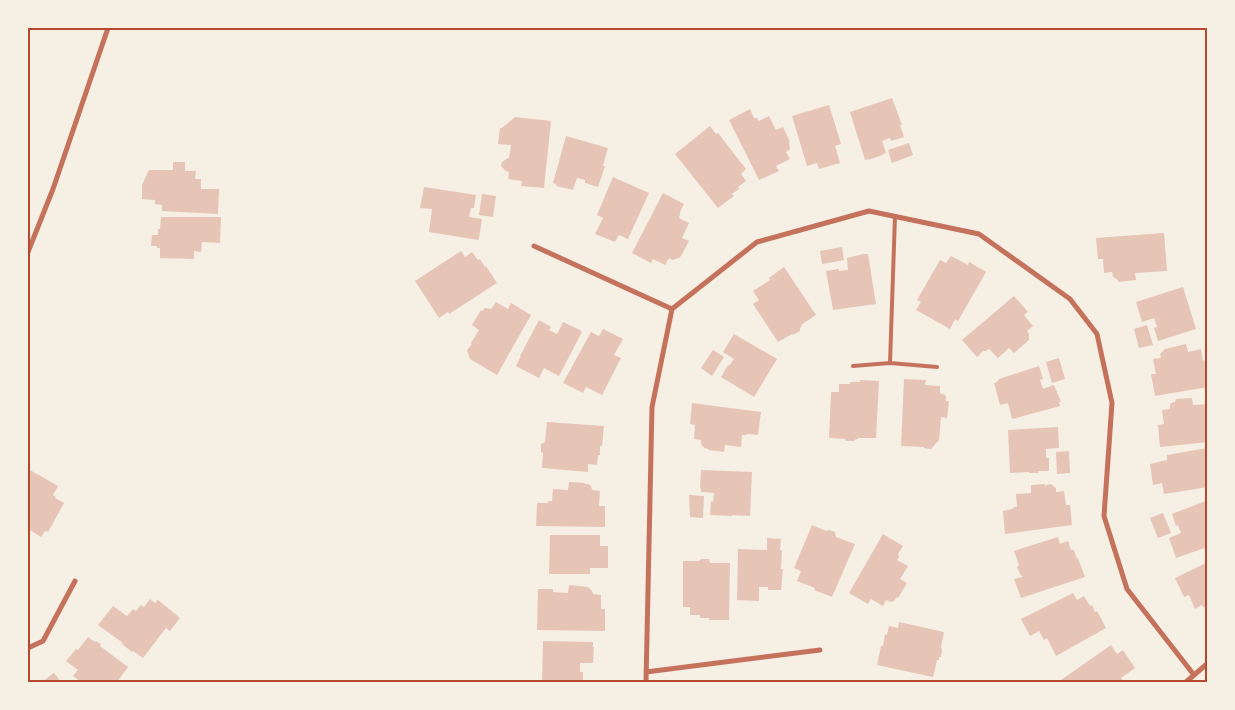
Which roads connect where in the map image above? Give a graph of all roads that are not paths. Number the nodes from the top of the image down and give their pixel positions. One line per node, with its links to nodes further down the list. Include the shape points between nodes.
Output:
1 (108, 28): 4 (street)
2 (896, 216): 5 (street, via 869,211 757,242); 6 (lane); 14 (street, via 979,234 1070,299 1097,334 1112,403 1104,516 1127,589)
3 (534, 246): 5 (street)
4 (28, 252)
5 (672, 309): 13 (street, via 652,407)
6 (890, 363): 7 (lane); 8 (lane)
7 (853, 366)
8 (937, 368)
9 (74, 581): 10 (street, via 43,641)
10 (28, 648)
11 (820, 650): 13 (street)
12 (1208, 664): 14 (street)
13 (646, 672): 15 (street)
14 (1194, 675): 16 (street)
15 (646, 682)
16 (1186, 682)

